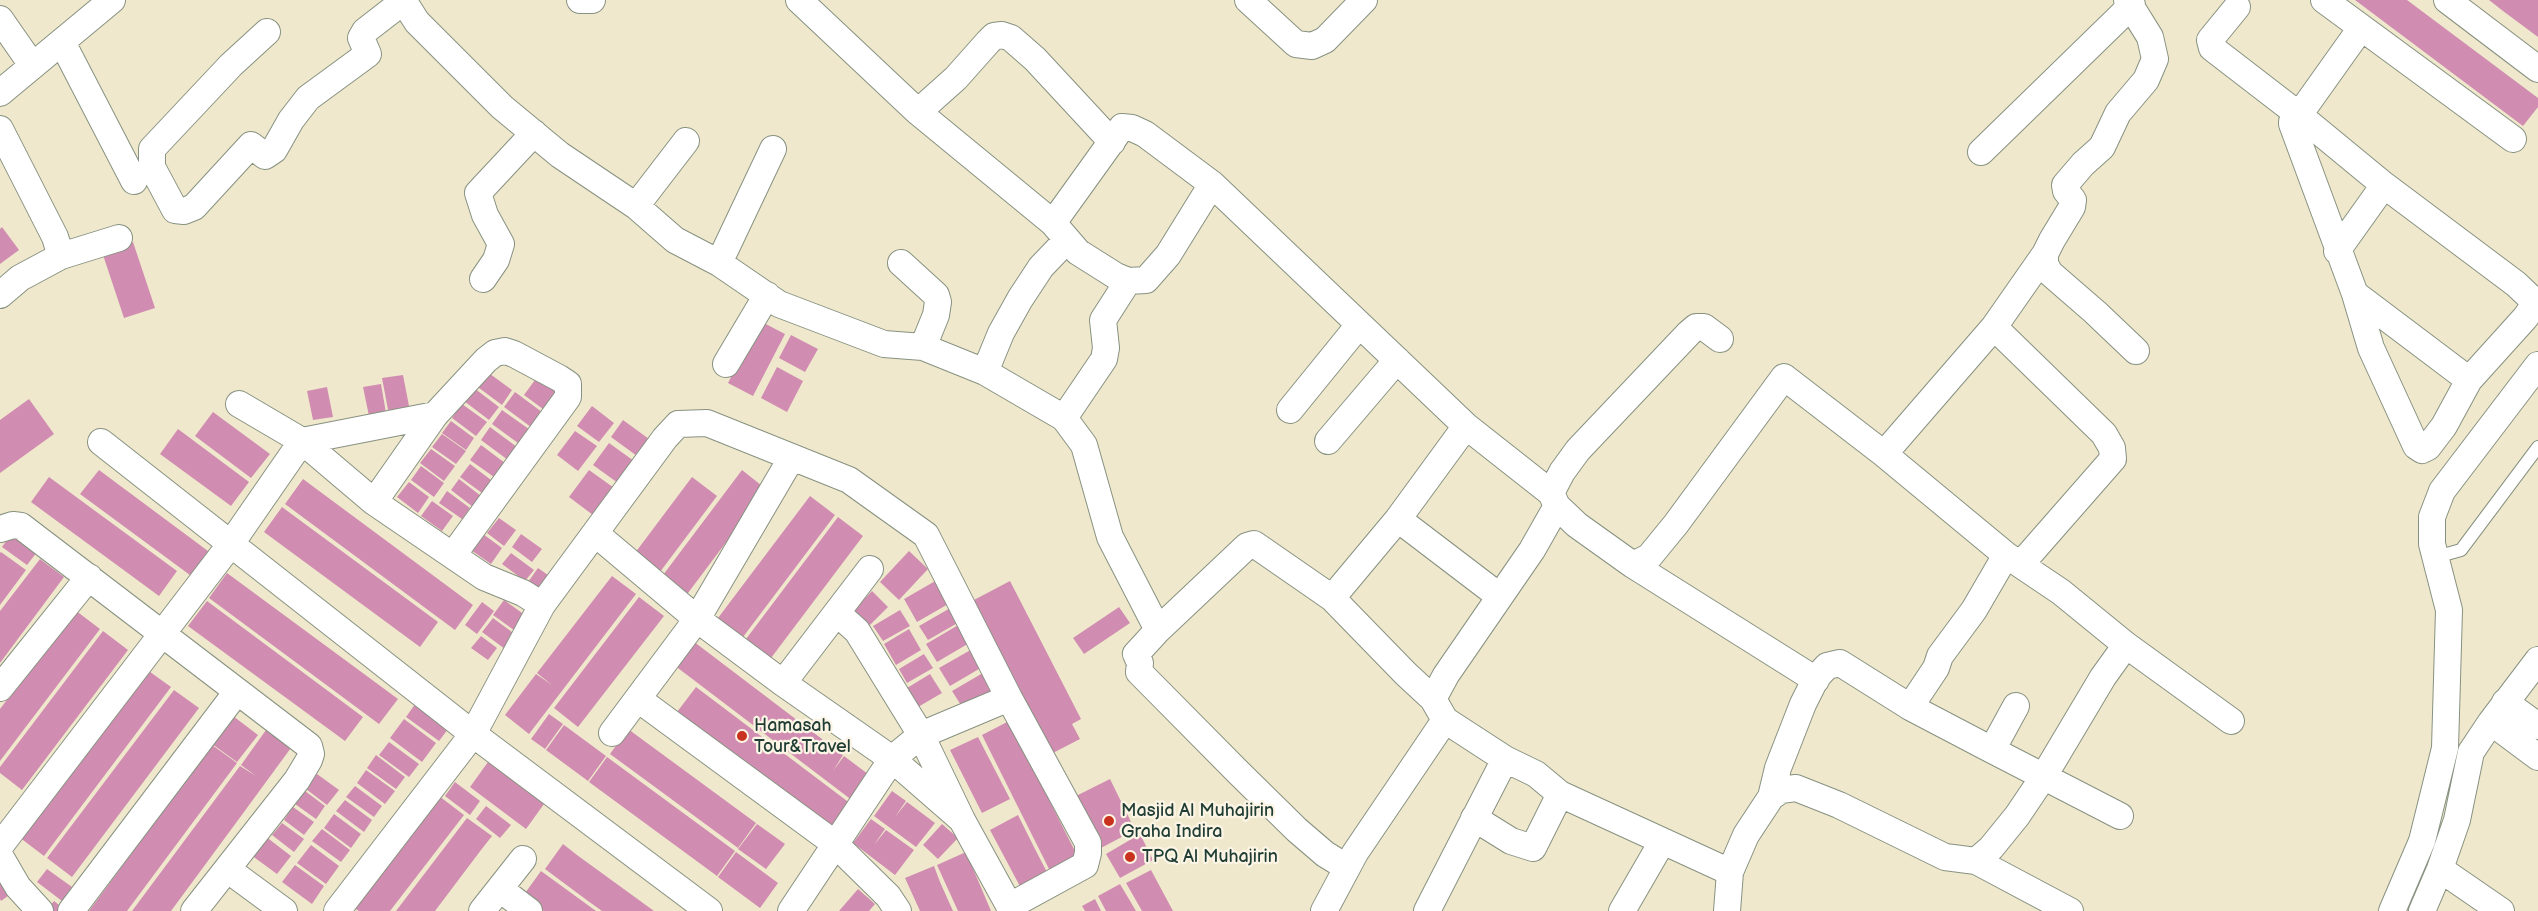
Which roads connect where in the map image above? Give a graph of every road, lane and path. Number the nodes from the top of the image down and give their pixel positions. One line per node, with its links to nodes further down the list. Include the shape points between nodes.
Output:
1 (404, 0): 14 (street, via 365,31 361,38 368,54 308,98 274,150 265,156 251,145 195,207 175,210 152,167 152,149); 22 (street, via 417,22 502,107)
2 (580, 0): 3 (street)
3 (592, 0)
4 (799, 0): 19 (street)
5 (1248, 0): 6 (street, via 1296,44 1312,46 1325,40)
6 (1364, 0)
7 (2324, 0): 13 (street)
8 (2447, 0): 17 (street)
9 (108, 2): 15 (street)
10 (2130, 3): 27 (street); 35 (street, via 2150,37 2155,60 2146,80 2118,113 2102,147 2066,185 2072,207)
11 (2237, 7): 20 (street, via 2210,40 2212,48)
12 (0, 19): 16 (street)
13 (2361, 28): 20 (street); 23 (street)
14 (267, 32)
15 (62, 42): 16 (street); 28 (street)
16 (32, 65): 18 (street)
17 (2538, 69)
18 (0, 93)
19 (918, 112): 25 (street, via 994,36 1002,35 1035,59); 32 (street)
20 (2299, 115): 30 (street); 34 (street, via 2292,123)
21 (0, 129): 36 (street)
22 (534, 133): 31 (street); 39 (street, via 478,194 501,244)
23 (2513, 139)
24 (686, 141): 31 (street)
25 (1112, 142): 29 (street, via 1122,127 1132,128); 32 (street)
26 (773, 149): 37 (street)
27 (1980, 152)
28 (134, 181)
29 (1212, 184): 40 (street, via 1168,255 1146,280); 44 (street)
30 (2384, 185): 34 (street); 53 (street, via 2534,301 2525,318)
31 (636, 206): 37 (street, via 675,240)
32 (1059, 232): 40 (street, via 1100,267); 52 (street, via 1001,333)
33 (119, 238): 36 (street)
34 (2337, 251): 41 (street)
35 (2045, 254): 45 (street); 48 (street, via 2050,273)
36 (61, 256): 42 (street, via 20,278)
37 (719, 263): 43 (street)
38 (901, 263): 47 (street, via 936,295 938,302)
39 (483, 279)
40 (1128, 281): 57 (street, via 1103,320 1104,359)
41 (2355, 294): 53 (street); 59 (street, via 2371,348 2416,446 2422,450 2428,447)
42 (0, 295)
43 (767, 295): 47 (street, via 780,304 884,345); 50 (street)
44 (1359, 325): 49 (street); 55 (street)
45 (1994, 327): 65 (street); 75 (street, via 2104,434 2113,459)
46 (1720, 339): 67 (street, via 1704,327 1689,333 1578,450 1562,472)
47 (923, 347): 52 (street)
48 (2136, 351)
49 (1397, 360): 58 (street); 61 (street)
50 (726, 364)
51 (2538, 365): 64 (street)
52 (985, 372): 57 (street)
53 (2469, 380): 59 (street)
54 (239, 404): 60 (street)
55 (1290, 410)
56 (435, 415): 60 (street); 68 (street); 73 (street, via 495,353 505,351 531,362 568,384 568,397)
57 (1064, 418): 84 (street, via 1084,445 1110,537)
58 (1466, 426): 67 (street); 69 (street)
59 (2444, 426): 64 (street)
60 (302, 441): 68 (street); 72 (street)
61 (1328, 441)
62 (101, 442): 72 (street)
63 (2538, 447): 74 (lane, via 2461,550)
64 (2473, 451): 74 (street, via 2442,491 2432,517)
65 (1884, 454): 75 (street); 76 (street, via 1784,377 1676,524 1649,557)
66 (792, 457): 71 (street, via 707,423 678,424); 83 (street); 92 (street, via 849,480 926,535)
67 (1554, 499): 76 (street, via 1577,525); 79 (street, via 1532,550)
68 (374, 502): 73 (street)
69 (1398, 519): 79 (street); 80 (street)
70 (0, 529): 78 (street, via 21,526)
71 (596, 534): 81 (street); 83 (street)
72 (230, 545): 85 (street); 101 (street)
73 (453, 555): 81 (street, via 484,577)
74 (2436, 557): 140 (street, via 2449,610 2445,748 2422,841)
75 (2013, 560): 86 (street, via 2061,592); 94 (street, via 1940,656)
76 (1633, 565): 88 (street)
77 (870, 569): 82 (street)
78 (89, 577): 85 (street); 90 (street)
79 (1499, 596): 96 (street, via 1446,675)
80 (1332, 598): 84 (street, via 1254,544 1247,546); 96 (street)
81 (542, 605): 101 (street)
82 (837, 613): 89 (street); 102 (street, via 857,631)
83 (697, 619): 89 (street); 93 (street)
84 (1158, 630): 119 (street, via 1136,654 1139,672 1297,830)
85 (163, 633): 91 (street); 115 (street)
86 (2126, 645): 98 (street); 107 (street)
87 (2538, 660): 97 (street)
88 (1816, 680): 94 (street, via 1827,666 1840,663); 109 (street, via 1782,757)
89 (783, 683): 105 (street)
90 (0, 688)
91 (237, 693): 120 (street, via 309,746 311,754 297,780); 126 (street)
92 (1009, 698): 102 (street); 124 (street, via 1089,849 1085,865)
93 (638, 699): 100 (street); 114 (street)
94 (1910, 706): 103 (street)
95 (2016, 706): 103 (street)
96 (1439, 709): 106 (street); 119 (street)
97 (2498, 712): 99 (street); 104 (street); 121 (street, via 2471,752 2457,820)
98 (2231, 721)
99 (2538, 726)
100 (612, 733)
101 (472, 734): 129 (street); 132 (street)
102 (921, 735): 105 (street); 112 (street)
103 (1992, 750): 107 (street)
104 (2538, 758)
105 (892, 759): 112 (street); 114 (street)
106 (1505, 759): 108 (street, via 1536,774); 111 (street)
107 (2044, 776): 110 (street); 118 (street, via 2017,816)
108 (1560, 794): 111 (street, via 1533,848 1511,841); 113 (street)
109 (1771, 797): 118 (street, via 1781,790 1796,788 1945,857); 122 (street, via 1746,835)
110 (2120, 816)
111 (1474, 818): 136 (street)
112 (962, 820): 124 (street)
113 (1662, 842): 122 (street); 137 (street)
114 (834, 843): 133 (street); 134 (street)
115 (0, 846)
116 (0, 856): 125 (street, via 18,887)
117 (523, 860): 123 (street)
118 (1976, 861): 139 (street)
119 (1346, 867): 135 (street)
120 (227, 869): 127 (street); 128 (street)
121 (2440, 869): 141 (street); 142 (street)
122 (1730, 872): 138 (street)
123 (500, 889): 130 (street); 131 (street)
124 (1011, 909)
125 (40, 911)
126 (71, 911)
127 (195, 911)
128 (284, 911)
129 (337, 911)
130 (482, 911)
131 (529, 911)
132 (709, 911)
133 (791, 911)
134 (898, 911)
135 (1324, 911)
136 (1426, 911)
137 (1623, 911)
138 (1727, 911)
139 (2070, 911)
140 (2392, 911)
141 (2422, 911)
142 (2501, 911)

